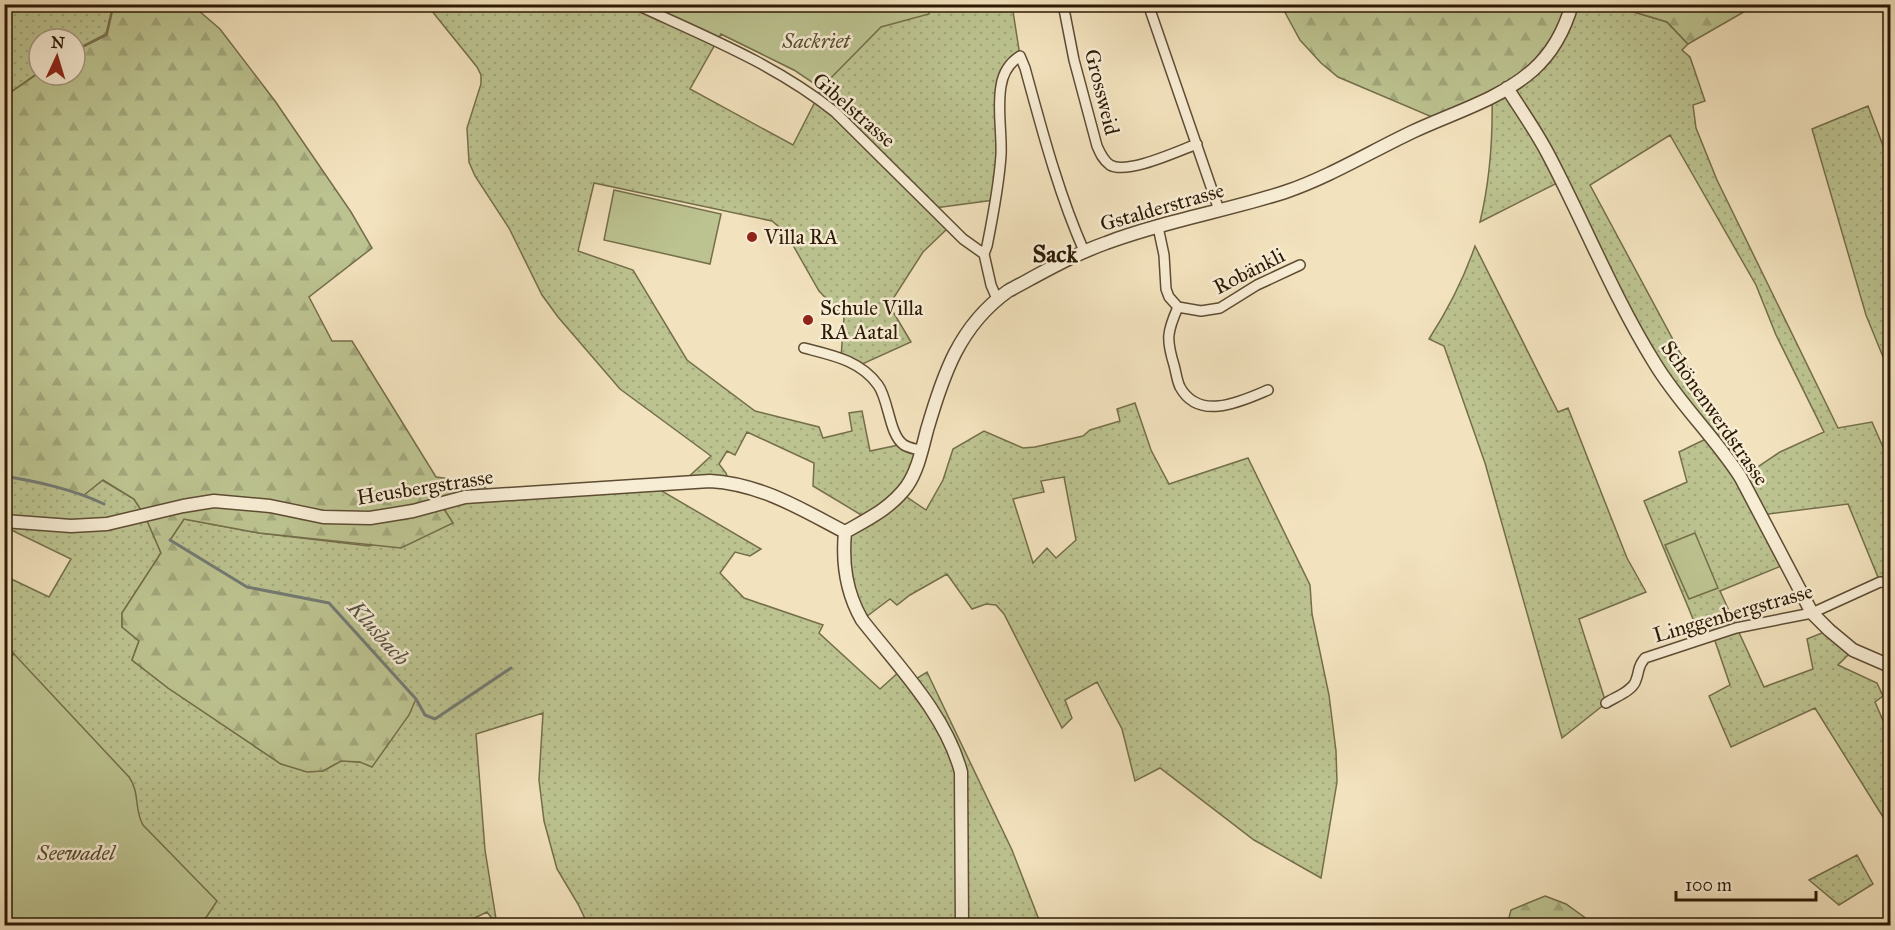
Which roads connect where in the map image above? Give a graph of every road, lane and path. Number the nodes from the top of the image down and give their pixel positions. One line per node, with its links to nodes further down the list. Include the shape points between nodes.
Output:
1 (635, 4): 10 (street, Gibelstrasse, via 772,68 816,97 963,239)
2 (1063, 4): 6 (street, Grossweid, via 1096,146 1103,159 1122,169)
3 (1148, 4): 6 (street)
4 (1572, 4): 5 (street, Gstalderstrasse, via 1552,49)
5 (1507, 88): 7 (street, Gstalderstrasse, via 1298,187); 20 (street, Schönenwerdstrasse, via 1547,152 1632,325 1677,398 1741,478)
6 (1197, 144): 7 (street)
7 (1219, 210): 8 (street, Gstalderstrasse)
8 (1158, 227): 9 (street, Gstalderstrasse); 13 (street, via 1166,290)
9 (1084, 251): 10 (street, via 1052,164 1020,56 1009,65 1001,86 1000,165); 12 (street, Gstalderstrasse)
10 (984, 254): 12 (street)
11 (1300, 265): 13 (street, Robänkli, via 1220,308 1201,311)
12 (998, 298): 16 (street, Gstalderstrasse, via 976,321 951,360)
13 (1178, 307): 15 (street, via 1167,343 1180,387 1190,400 1217,407 1234,405)
14 (804, 348): 16 (street, via 841,357 858,366 885,398 896,435 903,444)
15 (1268, 390)
16 (921, 451): 18 (street, Gstalderstrasse, via 913,476 901,493 883,511)
17 (4, 521): 18 (street, Heusbergstrasse, via 71,526 107,524 214,501 270,506 323,517 370,518 465,497 710,481 745,485)
18 (845, 532): 23 (street, via 845,577 854,606 939,720 956,751 961,772)
19 (1890, 583): 20 (street, Linggenbergstrasse, via 1880,582)
20 (1812, 613): 21 (street, Schönenwerdstrasse, via 1853,650); 22 (street, Linggenbergstrasse, via 1736,628 1645,658 1638,666 1632,687)
21 (1890, 666)
22 (1606, 703)
23 (962, 926)

